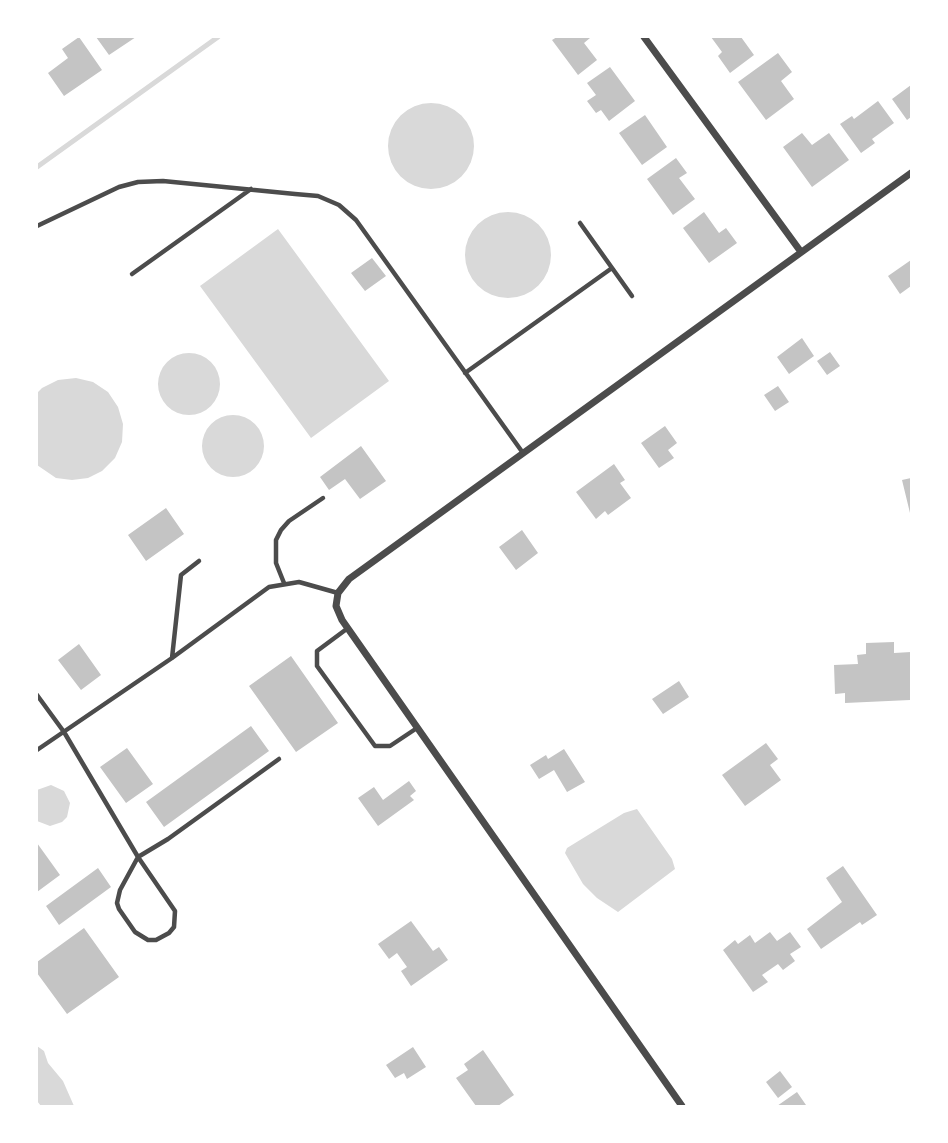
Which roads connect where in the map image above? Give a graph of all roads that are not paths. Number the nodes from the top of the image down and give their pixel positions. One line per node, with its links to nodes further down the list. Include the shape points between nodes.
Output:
1 (644, 37): 6 (street)
2 (910, 176): 6 (street)
3 (251, 189): 5 (lane, via 138,182); 8 (lane); 10 (lane, via 318,196 339,205 356,220)
4 (580, 223): 7 (lane)
5 (37, 226)
6 (801, 253): 11 (street)
7 (612, 268): 9 (lane); 10 (lane)
8 (132, 274)
9 (632, 296)
10 (466, 373): 11 (lane)
11 (523, 453): 15 (street, via 349,579)
12 (323, 498): 14 (lane, via 289,521 276,540 276,563)
13 (199, 561): 17 (lane, via 181,575)
14 (284, 583): 15 (lane, via 299,582); 17 (lane, via 256,594)
15 (337, 597): 16 (street, via 338,612)
16 (348, 628): 19 (street); 19 (lane, via 317,651 317,666 375,746 390,746)
17 (172, 659): 20 (lane)
18 (37, 695): 20 (lane)
19 (417, 727): 24 (street)
20 (64, 732): 21 (lane); 23 (lane)
21 (37, 750)
22 (279, 759): 23 (lane)
23 (138, 857): 23 (lane, via 175,911 174,926 156,940 135,932 117,902)
24 (682, 1106)

